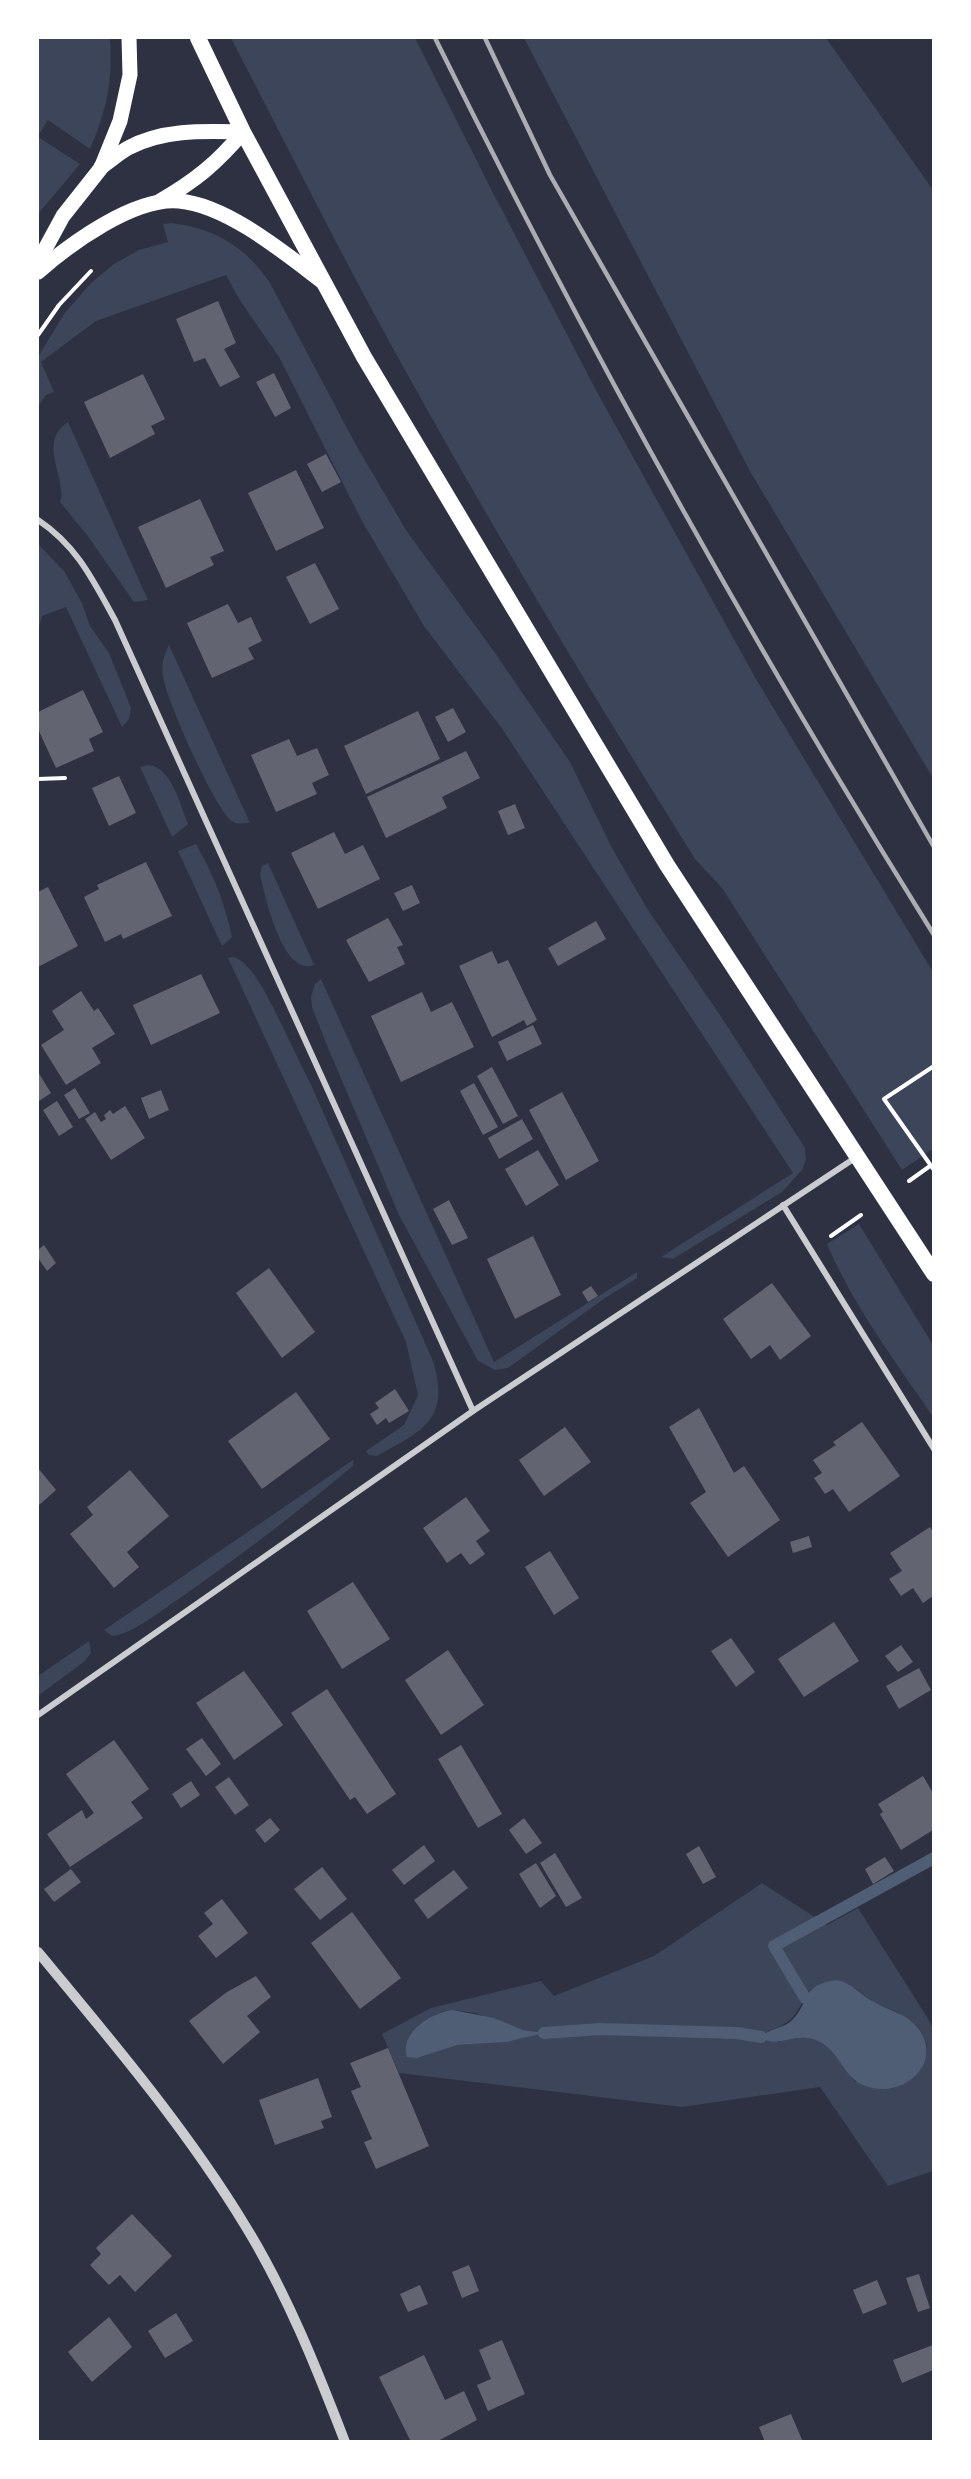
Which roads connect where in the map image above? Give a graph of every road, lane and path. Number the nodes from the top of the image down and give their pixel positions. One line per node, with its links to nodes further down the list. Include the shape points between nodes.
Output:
1 (129, 38): 4 (main road, via 130,75 120,121)
2 (198, 38): 3 (highway)
3 (243, 132): 4 (main road, via 162,135 128,148); 5 (main road, via 194,181); 9 (highway)
4 (101, 168): 6 (main road, via 63,216)
5 (157, 202): 8 (main road, via 111,221 67,247); 9 (main road, via 180,201 218,212 266,239)
6 (38, 262)
7 (97, 266): 10 (path, via 59,305)
8 (38, 272)
9 (323, 282): 15 (highway, via 668,865)
10 (38, 335)
11 (38, 520): 19 (street, via 70,545 115,620)
12 (65, 778): 13 (path)
13 (38, 779)
14 (933, 1066): 16 (path, via 884,1100)
15 (857, 1157): 17 (street); 18 (highway)
16 (933, 1170)
17 (783, 1205): 19 (street); 20 (street)
18 (933, 1274)
19 (473, 1411): 21 (street)
20 (933, 1449)
21 (38, 1715)
22 (38, 1952): 23 (street, via 138,2073 207,2166 246,2227 290,2311)
23 (345, 2442)

